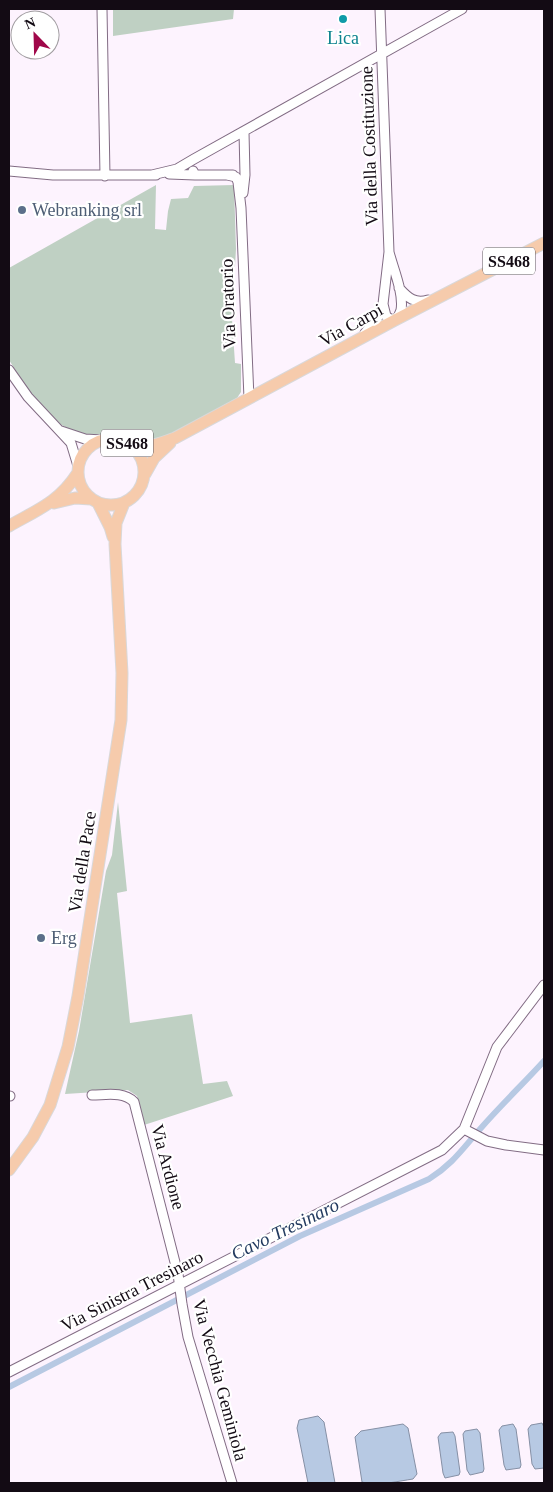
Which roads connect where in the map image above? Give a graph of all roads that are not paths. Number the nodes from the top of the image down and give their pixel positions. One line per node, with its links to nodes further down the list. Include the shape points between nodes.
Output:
1 (102, 9): 12 (street)
2 (380, 9): 4 (street, Via della Costituzione)
3 (462, 9): 4 (street)
4 (382, 54): 5 (street); 15 (street, Via della Costituzione)
5 (244, 132): 6 (street); 11 (street, Via Oratorio)
6 (194, 159): 8 (street); 9 (street)
7 (9, 171): 12 (street)
8 (152, 175): 9 (street); 12 (street)
9 (195, 175): 10 (street)
10 (227, 175): 11 (street); 13 (street, Via Oratorio, via 236,177 238,182)
11 (245, 175): 13 (street, Via Oratorio)
12 (105, 176)
13 (240, 208): 22 (street, Via Oratorio)
14 (544, 243): 17 (main road, Via Carpi / SS468)
15 (389, 252): 16 (street, Via della Costituzione); 18 (street, Via della Costituzione)
16 (399, 288): 17 (street, via 421,303); 19 (street, Via della Costituzione, via 401,309)
17 (442, 297): 19 (main road, Via Carpi / SS468)
18 (383, 304): 19 (street, via 386,316); 20 (street, Via della Costituzione, via 377,319)
19 (395, 320): 20 (main road, Via Carpi / SS468)
20 (359, 340): 22 (main road, Via Carpi / SS468)
21 (9, 370): 23 (street, via 28,397)
22 (249, 398): 24 (main road, Via Carpi / SS468)
23 (59, 430): 25 (street, via 85,439); 27 (street, via 71,444)
24 (176, 438): 26 (main road, Via Carpi / SS468, via 153,446); 28 (main road, Via Carpi / SS468, via 154,458)
25 (102, 440): 26 (main road, Via Carpi / SS468, via 111,438); 27 (main road, SS468, via 84,452)
26 (129, 444): 28 (main road, SS468, via 141,456)
27 (78, 470): 29 (main road, via 82,488); 31 (main road, via 62,494)
28 (144, 474): 30 (main road, Via Carpi / SS468, via 138,491)
29 (95, 501): 30 (main road, via 111,506); 31 (main road, via 68,499); 33 (main road, Via della Pace, via 110,527)
30 (124, 503): 33 (main road, Via della Pace / SS468, via 116,523)
31 (47, 505): 32 (main road)
32 (9, 526)
33 (115, 544): 38 (main road, Via della Pace, via 122,673 121,720 78,996 68,1047 52,1099 33,1137)
34 (544, 985): 36 (street, Via Sinistra Tresinaro, via 497,1047)
35 (92, 1095): 39 (street, Via Ardione, via 122,1095 134,1102)
36 (472, 1134): 37 (street, via 506,1145); 39 (street, Via Sinistra Tresinaro)
37 (544, 1150)
38 (9, 1170)
39 (180, 1286): 40 (street, Via Sinistra Tresinaro); 41 (street, Via Vecchia Geminiola, via 188,1337)
40 (9, 1372)
41 (232, 1483)

